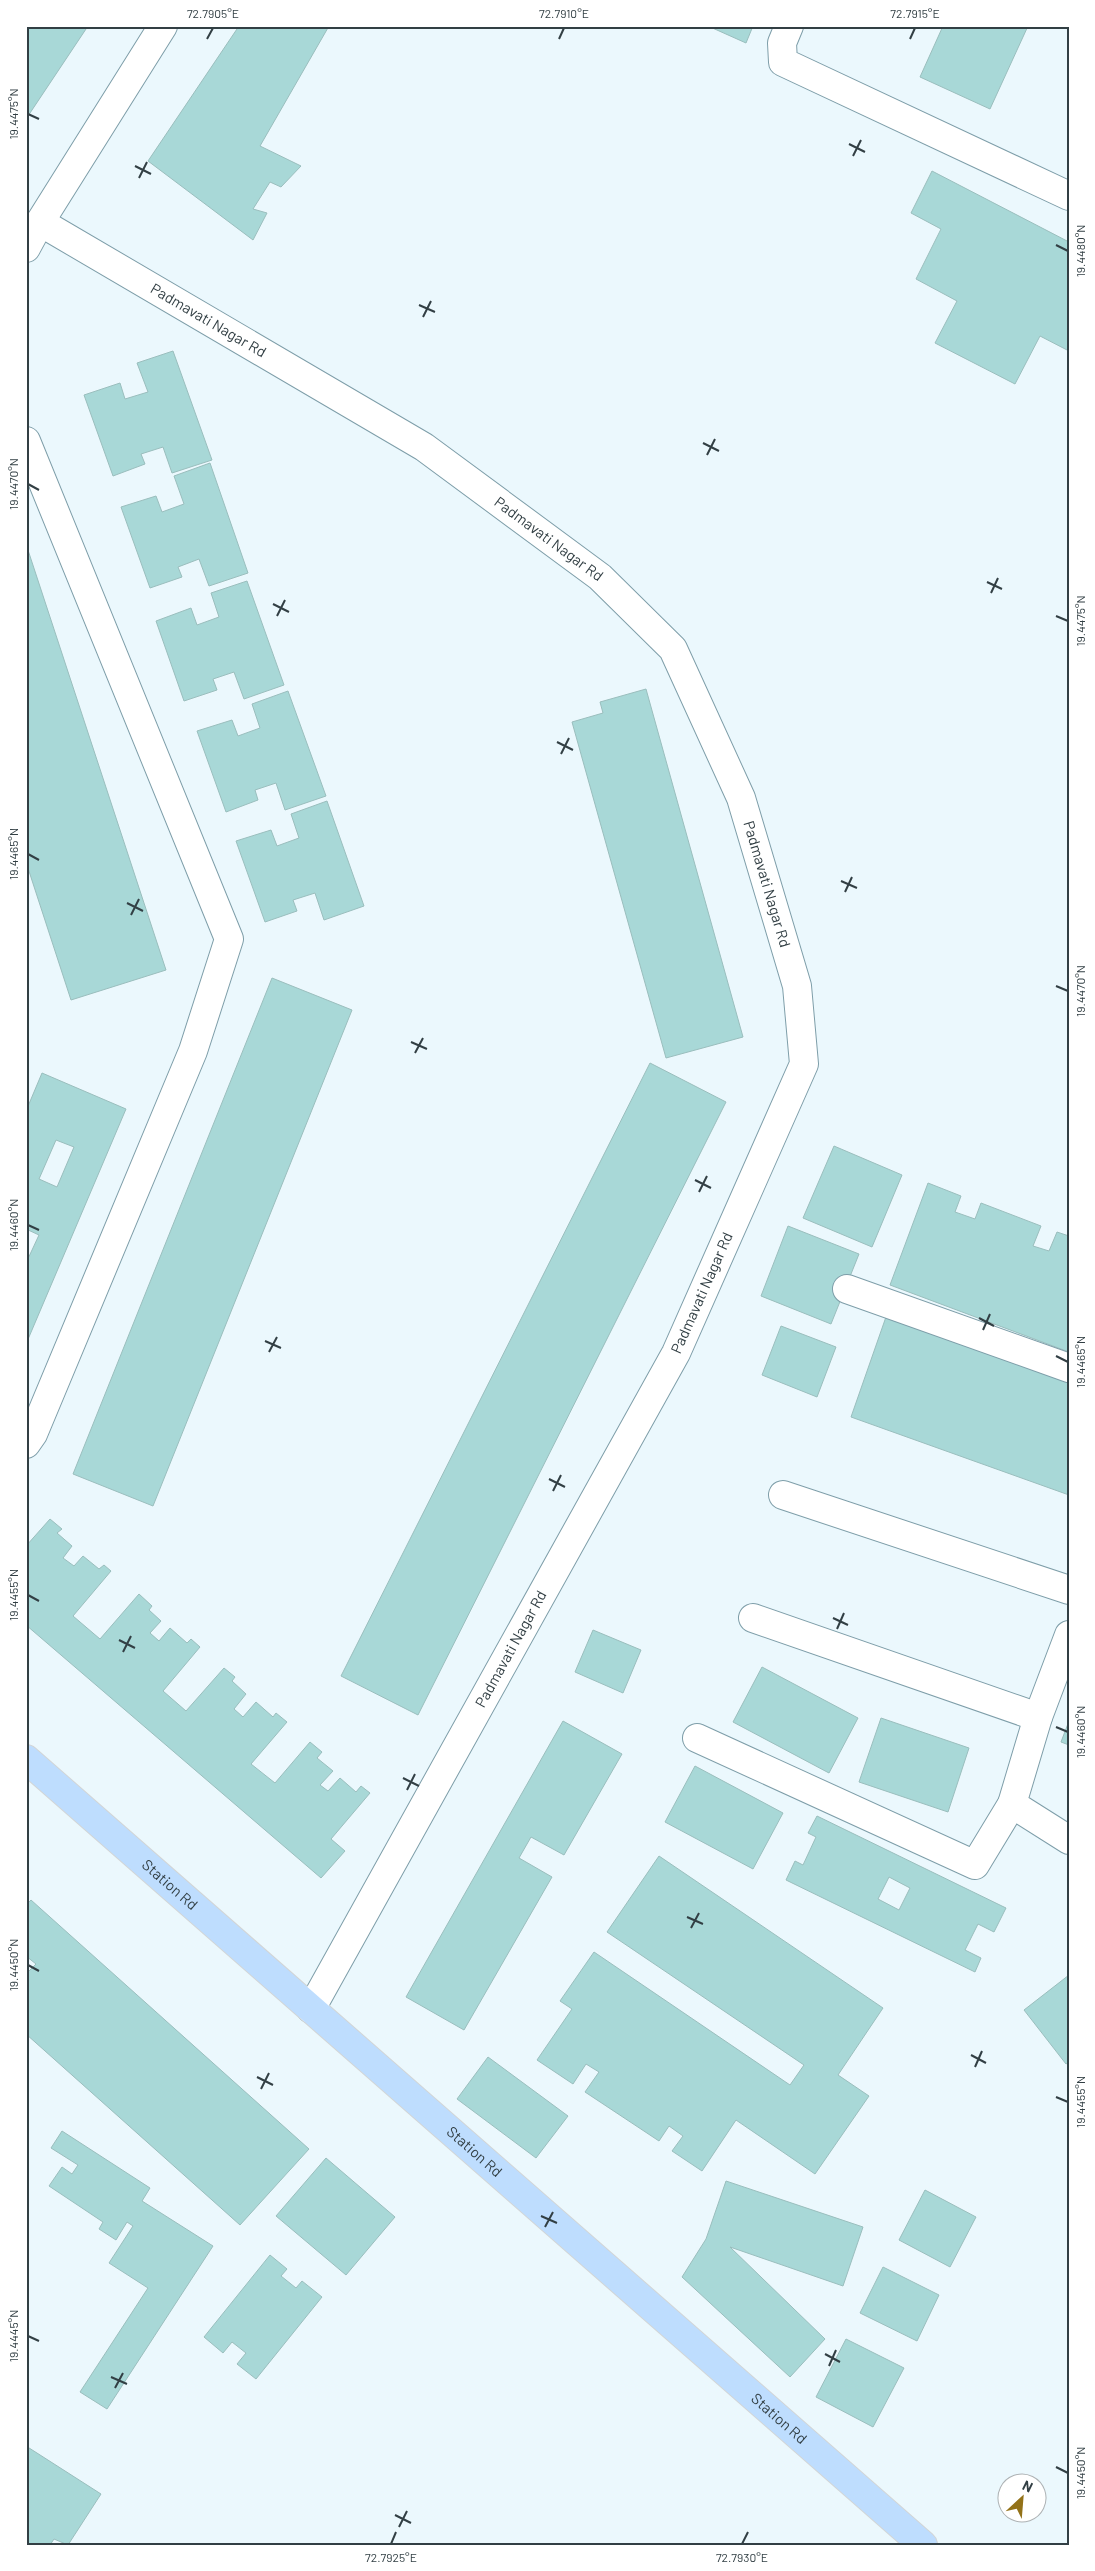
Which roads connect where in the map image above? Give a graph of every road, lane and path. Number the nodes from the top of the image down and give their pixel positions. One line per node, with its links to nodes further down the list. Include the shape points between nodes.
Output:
1 (163, 26): 4 (street)
2 (788, 26): 3 (street, via 782,43 784,62)
3 (1069, 196)
4 (40, 222): 5 (street); 19 (street, Padmavati Nagar Rd, via 424,447 600,577 673,649 741,798 797,986 804,1064 676,1353)
5 (26, 248)
6 (26, 441): 9 (street, via 229,939 193,1051 33,1434)
7 (847, 1289): 8 (street)
8 (1069, 1368)
9 (26, 1444)
10 (783, 1495): 11 (street)
11 (1069, 1590)
12 (753, 1618): 14 (street)
13 (1069, 1635): 14 (street)
14 (1038, 1717): 17 (street)
15 (697, 1738): 17 (street, via 975,1865)
16 (26, 1760): 19 (main road, Station Rd)
17 (1012, 1804): 18 (street)
18 (1069, 1840)
19 (311, 2009): 20 (main road, Station Rd)
20 (923, 2545)

